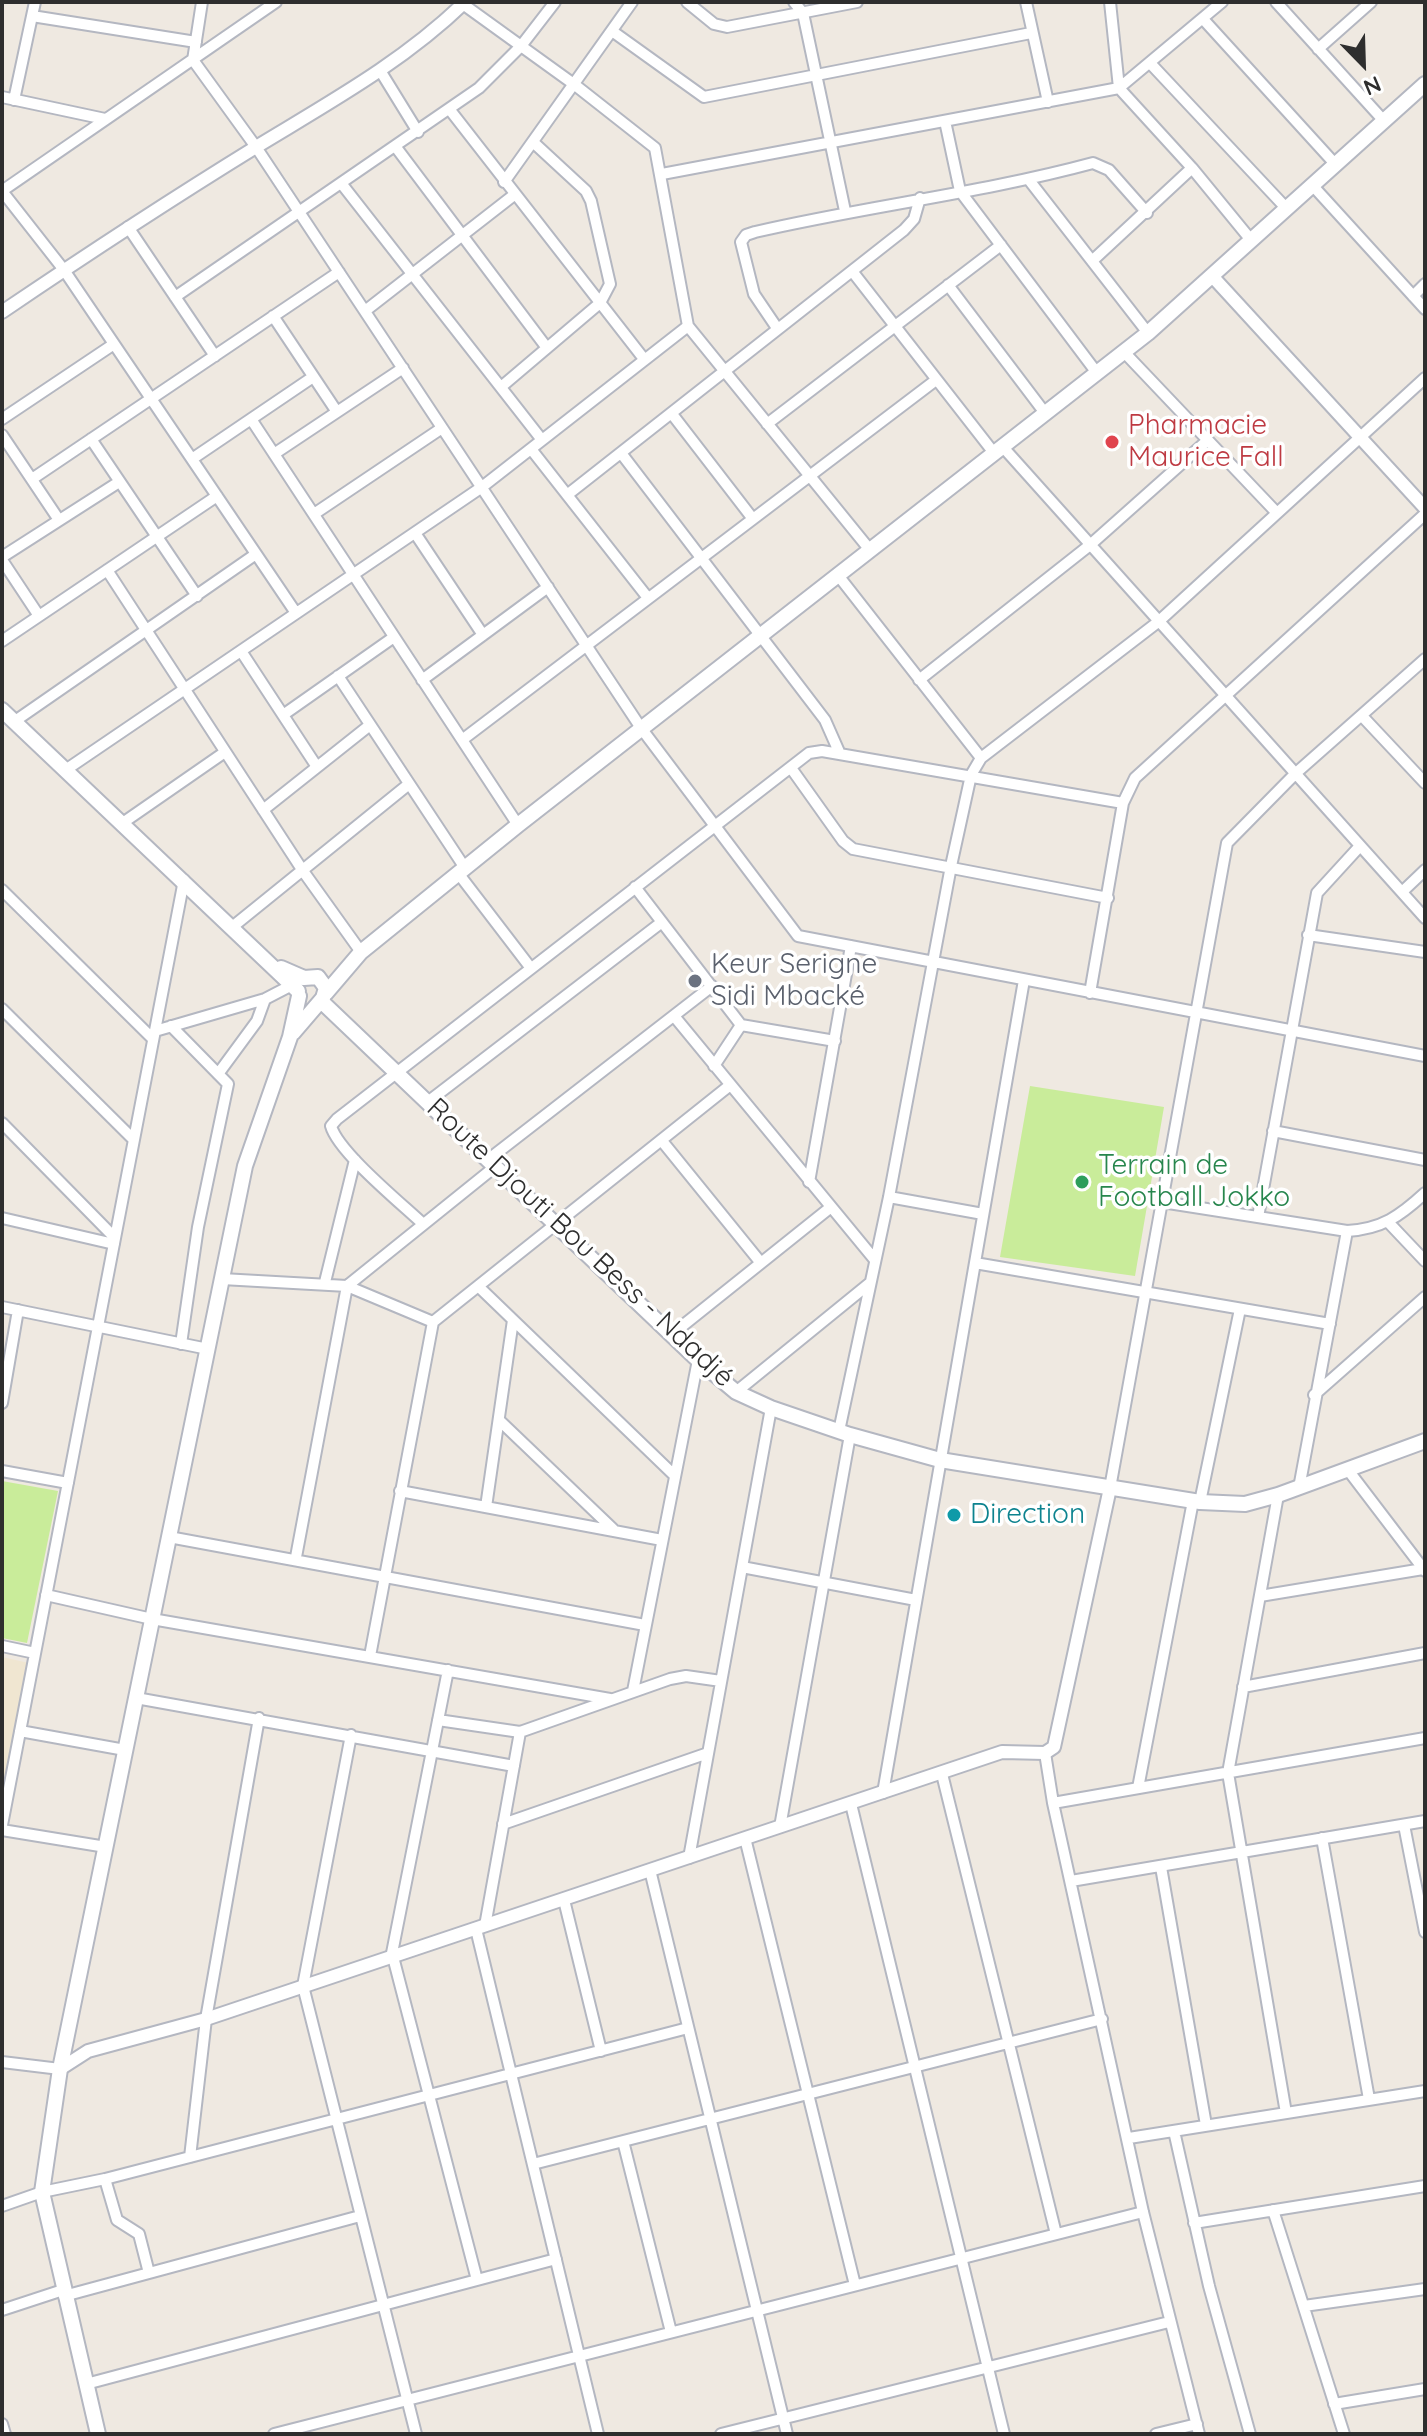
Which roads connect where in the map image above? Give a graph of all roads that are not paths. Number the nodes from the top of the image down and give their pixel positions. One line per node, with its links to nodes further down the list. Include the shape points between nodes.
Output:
1 (35, 2): 16 (street)
2 (202, 2): 20 (street)
3 (276, 2): 23 (street)
4 (555, 2): 21 (street)
5 (632, 2): 18 (street)
6 (687, 2): 15 (street, via 720,27)
7 (794, 2): 15 (street)
8 (857, 2): 15 (street)
9 (1026, 2): 19 (street)
10 (1222, 2): 17 (street)
11 (1276, 2): 22 (street)
12 (1371, 2): 22 (street)
13 (462, 3): 21 (street); 25 (street, via 432,34)
14 (1114, 5): 29 (street)
15 (803, 13): 26 (street)
16 (32, 16): 20 (street); 31 (street)
17 (1203, 19): 24 (street); 42 (street)
18 (612, 31): 26 (street, via 704,97); 28 (street)
19 (1031, 33): 26 (street); 32 (street)
20 (196, 42): 23 (street)
21 (521, 46): 28 (street); 33 (street)
22 (1318, 49): 36 (street)
23 (193, 60): 34 (street); 41 (street)
24 (1150, 63): 29 (street); 53 (street)
25 (381, 72): 37 (street); 41 (street)
26 (814, 75): 39 (street)
27 (1425, 84): 36 (main road)
28 (575, 85): 38 (street); 44 (street, via 655,148)
29 (1119, 88): 32 (street); 43 (street)
30 (2, 97): 31 (street)
31 (14, 100): 34 (street)
32 (1048, 102): 35 (street)
33 (450, 110): 37 (street); 46 (street)
34 (105, 119): 49 (street)
35 (945, 121): 39 (street); 50 (street)
36 (1384, 121): 42 (main road)
37 (418, 132): 40 (street)
38 (533, 142): 46 (street); 71 (street, via 591,201 610,284)
39 (829, 143): 44 (street); 54 (street)
40 (395, 146): 47 (street); 58 (street)
41 (256, 147): 55 (street); 57 (street)
42 (1336, 165): 48 (main road)
43 (1192, 168): 56 (street); 59 (street)
44 (662, 174): 76 (street)
45 (1029, 180): 50 (street); 56 (street, via 1102,164); 61 (street)
46 (504, 182): 51 (street)
47 (341, 183): 55 (street); 65 (street)
48 (1313, 186): 53 (main road); 69 (street)
49 (2, 191): 62 (street)
50 (960, 191): 52 (street); 60 (street)
51 (514, 195): 58 (street); 71 (street)
52 (920, 198): 54 (street); 63 (street, via 914,219)
53 (1287, 209): 59 (main road)
54 (845, 211): 78 (street, via 755,232 741,242 754,294)
55 (300, 212): 64 (street); 70 (street)
56 (1147, 213): 61 (street)
57 (128, 227): 62 (street); 70 (street)
58 (462, 235): 65 (street); 81 (street)
59 (1251, 240): 66 (main road)
60 (1001, 245): 68 (street); 87 (street)
61 (1092, 261): 79 (street)
62 (64, 270): 74 (street); 80 (street)
63 (852, 271): 77 (street); 78 (street)
64 (339, 272): 73 (street); 75 (street)
65 (412, 274): 73 (street); 91 (street)
66 (1213, 277): 79 (main road); 101 (street)
67 (1425, 284): 69 (street)
68 (948, 285): 77 (street); 94 (street)
69 (1413, 296): 72 (street)
70 (175, 297): 83 (street)
71 (600, 303): 81 (street); 84 (street)
72 (1425, 309)
73 (365, 311): 85 (street)
74 (2, 312)
75 (273, 316): 83 (street); 88 (street)
76 (688, 326): 84 (street); 86 (street)
77 (895, 326): 90 (street); 98 (street)
78 (777, 328): 86 (street)
79 (1148, 333): 82 (main road)
80 (114, 344): 92 (street); 96 (street)
81 (547, 348): 91 (street)
82 (1124, 352): 87 (main road); 104 (street)
83 (215, 356): 92 (street)
84 (644, 359): 103 (street)
85 (403, 368): 93 (street); 99 (street)
86 (725, 372): 95 (street); 98 (street)
87 (1097, 373): 94 (main road)
88 (313, 377): 93 (street); 97 (street)
89 (1425, 378): 101 (street)
90 (936, 380): 106 (street); 110 (street)
91 (501, 387): 103 (street)
92 (151, 399): 102 (street); 109 (street)
93 (337, 412): 108 (street)
94 (1045, 413): 106 (main road)
95 (672, 414): 107 (street); 120 (street)
96 (2, 419)
97 (251, 419): 108 (street); 109 (street)
98 (767, 424): 110 (street)
99 (442, 428): 113 (street); 118 (street)
100 (2, 435): 111 (street)
101 (1360, 437): 116 (street); 117 (street)
102 (91, 439): 111 (street); 112 (street)
103 (542, 440): 105 (street)
104 (1208, 440): 117 (street); 124 (street)
105 (531, 449): 113 (street); 114 (street)
106 (998, 449): 124 (street); 125 (main road)
107 (621, 453): 114 (street); 127 (street)
108 (274, 454): 118 (street)
109 (192, 459): 115 (street)
110 (809, 476): 120 (street); 125 (street)
111 (32, 479): 121 (street)
112 (119, 482): 121 (street); 123 (street)
113 (482, 487): 122 (street); 132 (street)
114 (567, 495): 134 (street)
115 (217, 496): 123 (street); 126 (street)
116 (1425, 508)
117 (1277, 513): 137 (street)
118 (314, 514): 130 (street)
119 (1425, 514): 150 (street)
120 (753, 519): 127 (street)
121 (59, 520): 128 (street)
122 (415, 533): 130 (street); 139 (street)
123 (156, 537): 129 (street); 133 (street)
124 (1090, 545): 137 (street); 148 (street)
125 (870, 550): 131 (main road)
126 (256, 554): 133 (street); 135 (street)
127 (701, 558): 134 (street); 140 (street)
128 (2, 559): 136 (street)
129 (107, 570): 136 (street); 138 (street)
130 (353, 574): 135 (street); 141 (street)
131 (837, 574): 140 (main road); 148 (street)
132 (548, 587): 139 (street); 143 (street)
133 (197, 596): 138 (street)
134 (648, 598): 143 (street)
135 (296, 613): 144 (street)
136 (39, 616): 142 (street)
137 (1158, 622): 150 (street); 160 (street)
138 (147, 630): 149 (street); 154 (street)
139 (483, 635): 147 (street)
140 (759, 635): 156 (main road); 159 (street, via 831,728)
141 (394, 637): 146 (street); 147 (street)
142 (2, 641)
143 (586, 645): 156 (street); 157 (street)
144 (241, 651): 149 (street); 152 (street)
145 (1425, 659): 153 (street)
146 (338, 676): 152 (street); 155 (street)
147 (422, 680): 157 (street)
148 (919, 680): 160 (street)
149 (185, 689): 158 (street); 163 (street)
150 (1223, 695): 164 (street); 168 (street, via 1143,768)
151 (2, 710): 154 (main road)
152 (283, 715): 161 (street)
153 (1362, 716): 164 (street); 166 (street)
154 (15, 721): 163 (main road)
155 (370, 725): 161 (street); 167 (street)
156 (641, 728): 171 (main road); 172 (street)
157 (462, 740): 171 (street)
158 (225, 752): 169 (street); 170 (street)
159 (840, 754): 162 (street, via 816,751); 165 (street)
160 (981, 758): 165 (street)
161 (317, 767): 169 (street)
162 (791, 768): 172 (street); 174 (street, via 853,849)
163 (67, 769): 170 (main road)
164 (1296, 773): 173 (street); 200 (street, via 1227,843)
165 (971, 775): 168 (street); 174 (street)
166 (1425, 783)
167 (409, 784): 175 (street); 177 (street)
168 (1123, 803): 182 (street)
169 (263, 810): 177 (street)
170 (124, 822): 178 (main road)
171 (518, 825): 175 (main road)
172 (714, 826): 179 (street); 187 (street, via 798,936)
173 (1360, 846): 181 (street); 186 (street, via 1321,885)
174 (951, 866): 182 (street); 190 (street)
175 (461, 870): 188 (main road); 192 (street)
176 (1425, 870): 181 (street)
177 (303, 871): 185 (street); 188 (street)
178 (184, 880): 185 (main road); 205 (street)
179 (635, 887): 184 (street); 192 (street)
180 (2, 890): 205 (street)
181 (1402, 892): 183 (street)
182 (1108, 898): 196 (street)
183 (1425, 918)
184 (662, 922): 195 (street); 213 (street)
185 (231, 928): 194 (main road)
186 (1308, 935): 189 (street); 204 (street)
187 (851, 946): 190 (street); 207 (street)
188 (361, 952): 191 (main road)
189 (1425, 952)
190 (932, 963): 193 (street); 223 (street)
191 (347, 964): 194 (main road); 198 (main road)
192 (530, 967): 210 (street)
193 (1024, 980): 196 (street); 226 (street)
194 (302, 985): 197 (street); 198 (main road, via 306,1002); 198 (main road, via 325,984); 206 (main road)
195 (712, 986): 201 (street); 202 (street)
196 (1090, 993): 200 (street)
197 (265, 999): 203 (street); 211 (street, via 257,1021)
198 (321, 999): 206 (main road); 210 (main road, Route Djouti Bou Bess - Ndadjé)
199 (2, 1009): 216 (street)
200 (1196, 1014): 204 (street); 224 (street)
201 (674, 1016): 209 (street); 220 (street)
202 (741, 1025): 207 (street); 209 (street)
203 (171, 1026): 205 (street); 211 (street)
204 (1289, 1032): 208 (street); 215 (street)
205 (154, 1035): 216 (street)
206 (290, 1037): 238 (main road, via 245,1166)
207 (835, 1041): 221 (street)
208 (1425, 1056)
209 (714, 1066): 212 (street)
210 (397, 1069): 213 (main road, Route Djouti Bou Bess - Ndadjé); 218 (street, via 331,1126)
211 (218, 1074): 253 (street, via 228,1088 198,1227)
212 (729, 1086): 217 (street); 221 (street)
213 (429, 1101): 220 (main road, Route Djouti Bou Bess - Ndadjé)
214 (2, 1123): 233 (street)
215 (1273, 1131): 219 (street); 227 (street)
216 (134, 1140): 233 (street)
217 (662, 1141): 231 (street); 236 (street)
218 (355, 1160): 230 (street); 239 (street)
219 (1425, 1160)
220 (492, 1162): 230 (street); 231 (main road, Route Djouti Bou Bess - Ndadjé)
221 (809, 1182): 225 (street)
222 (1425, 1193): 229 (street)
223 (889, 1197): 226 (street); 234 (street)
224 (1162, 1202): 227 (street); 243 (street)
225 (831, 1207): 234 (street); 236 (street)
226 (983, 1214): 237 (street)
227 (1258, 1217): 232 (street)
228 (2, 1218): 233 (street)
229 (1389, 1223): 232 (street); 235 (street)
230 (423, 1224): 241 (street)
231 (557, 1225): 242 (street); 252 (main road, Route Djouti Bou Bess - Ndadjé)
232 (1347, 1231): 250 (street)
233 (115, 1241): 251 (street)
234 (875, 1260): 240 (street)
235 (1425, 1261)
236 (761, 1263): 252 (street)
237 (975, 1263): 243 (street); 264 (street)
238 (222, 1279): 239 (street); 254 (main road)
239 (325, 1282): 241 (street)
240 (870, 1283): 257 (street); 262 (street)
241 (347, 1286): 249 (street); 278 (street)
242 (480, 1288): 248 (street); 249 (street)
243 (1145, 1292): 246 (street); 269 (street)
244 (1425, 1297): 258 (street)
245 (2, 1307): 247 (street)
246 (1240, 1309): 250 (street); 273 (street)
247 (18, 1310): 251 (street); 256 (street)
248 (513, 1320): 261 (street); 267 (street)
249 (433, 1322): 271 (street)
250 (1330, 1324): 258 (street)
251 (98, 1327): 253 (street); 268 (street)
252 (671, 1335): 255 (main road, Route Djouti Bou Bess - Ndadjé)
253 (181, 1344): 254 (street)
254 (208, 1349): 276 (main road)
255 (698, 1360): 257 (main road, Route Djouti Bou Bess - Ndadjé); 267 (street)
256 (3, 1389): 259 (street)
257 (736, 1392): 260 (main road, Route Djouti Bou Bess - Ndadjé)
258 (1314, 1395): 270 (street)
259 (2, 1403)
260 (771, 1408): 262 (main road, Route Djouti Bou Bess - Ndadjé); 279 (street)
261 (500, 1421): 274 (street); 275 (street)
262 (845, 1433): 264 (main road, Route Djouti Bou Bess - Ndadjé); 282 (street)
263 (1425, 1441): 265 (main road, Route Djouti Bou Bess - Ndadjé)
264 (940, 1460): 269 (main road, Route Djouti Bou Bess - Ndadjé); 285 (street)
265 (1348, 1470): 270 (main road, Route Djouti Bou Bess - Ndadjé); 280 (street)
266 (2, 1471): 268 (street)
267 (674, 1475): 277 (street)
268 (68, 1483): 283 (street)
269 (1110, 1488): 273 (main road, Route Djouti Bou Bess - Ndadjé); 307 (street, via 1054,1747)
270 (1299, 1488): 272 (main road, Route Djouti Bou Bess - Ndadjé)
271 (400, 1491): 274 (street); 281 (street)
272 (1278, 1495): 273 (main road, Route Djouti Bou Bess - Ndadjé, via 1245,1504); 284 (street)
273 (1197, 1502): 311 (street)
274 (486, 1507): 275 (street)
275 (614, 1530): 277 (street)
276 (169, 1537): 278 (street); 286 (main road)
277 (662, 1540): 287 (street)
278 (296, 1557): 281 (street)
279 (742, 1567): 282 (street); 293 (street)
280 (1424, 1570): 284 (street)
281 (385, 1574): 287 (street); 291 (street)
282 (823, 1582): 285 (street); 319 (street)
283 (46, 1595): 286 (street); 289 (street)
284 (1260, 1596): 294 (street)
285 (916, 1600): 312 (street)
286 (152, 1619): 291 (street); 296 (main road)
287 (645, 1625): 295 (street)
288 (2, 1646): 289 (street)
289 (35, 1653): 300 (street)
290 (1425, 1653): 294 (street)
291 (370, 1656): 292 (street)
292 (448, 1670): 297 (street); 299 (street)
293 (721, 1681): 295 (street, via 678,1677); 306 (street)
294 (1243, 1687): 309 (street)
295 (633, 1691): 297 (street)
296 (136, 1698): 298 (street); 304 (main road)
297 (610, 1699): 301 (street)
298 (259, 1718): 302 (street); 334 (street)
299 (438, 1720): 301 (street); 305 (street)
300 (20, 1731): 304 (street); 313 (street)
301 (520, 1732): 308 (street)
302 (351, 1735): 305 (street); 333 (street)
303 (1425, 1738): 309 (street)
304 (125, 1750): 323 (main road)
305 (432, 1750): 308 (street); 332 (street)
306 (708, 1753): 317 (street); 325 (street)
307 (1045, 1753): 310 (street, via 1002,1752); 314 (street)
308 (514, 1766): 317 (street)
309 (1228, 1773): 311 (street); 324 (street)
310 (942, 1774): 312 (street); 337 (street)
311 (1138, 1788): 314 (street)
312 (883, 1793): 315 (street)
313 (4, 1798): 320 (street)
314 (1053, 1803): 328 (street)
315 (851, 1804): 319 (street); 340 (street)
316 (1425, 1821): 318 (street)
317 (503, 1824): 330 (street)
318 (1404, 1825): 322 (street); 331 (street)
319 (780, 1827): 321 (street)
320 (2, 1828): 323 (street)
321 (745, 1838): 325 (street); 344 (street)
322 (1322, 1838): 324 (street); 346 (street)
323 (106, 1847): 341 (main road)
324 (1241, 1854): 326 (street); 347 (street)
325 (689, 1858): 327 (street)
326 (1161, 1867): 328 (street); 350 (street)
327 (650, 1870): 329 (street); 336 (street)
328 (1071, 1881): 335 (street)
329 (564, 1900): 330 (street); 338 (street)
330 (481, 1927): 332 (street); 342 (street)
331 (1425, 1932)
332 (392, 1953): 333 (street); 345 (street)
333 (303, 1986): 334 (street); 348 (street)
334 (206, 2019): 341 (street, via 88,2051); 354 (street)
335 (1102, 2019): 337 (street); 352 (street)
336 (688, 2028): 338 (street); 349 (street)
337 (1008, 2043): 340 (street); 364 (street)
338 (601, 2051): 342 (street)
339 (2, 2062): 341 (street)
340 (915, 2067): 344 (street); 365 (street)
341 (60, 2069): 358 (main road)
342 (511, 2074): 345 (street); 355 (street)
343 (1425, 2091): 346 (street)
344 (808, 2094): 349 (street); 369 (street)
345 (430, 2095): 348 (street); 368 (street)
346 (1369, 2099): 347 (street)
347 (1286, 2113): 350 (street)
348 (336, 2119): 354 (street); 362 (street)
349 (711, 2119): 353 (street); 375 (street)
350 (1206, 2125): 351 (street)
351 (1174, 2131): 352 (street); 363 (street)
352 (1129, 2138): 361 (street)
353 (623, 2141): 355 (street); 377 (street)
354 (190, 2157): 356 (street)
355 (533, 2164): 366 (street)
356 (105, 2179): 358 (street); 367 (street, via 117,2220 139,2234)
357 (1425, 2186): 360 (street)
358 (42, 2192): 359 (street); 371 (main road)
359 (2, 2206)
360 (1273, 2210): 363 (street); 373 (street)
361 (1143, 2212): 364 (street); 376 (street)
362 (360, 2216): 367 (street); 372 (street)
363 (1194, 2223): 396 (street)
364 (1056, 2234): 365 (street)
365 (961, 2258): 369 (street); 379 (street)
366 (556, 2259): 368 (street); 378 (street)
367 (149, 2273): 371 (street)
368 (477, 2280): 372 (street)
369 (855, 2285): 375 (street)
370 (1425, 2289): 373 (street)
371 (64, 2293): 374 (street); 380 (main road)
372 (383, 2305): 380 (street); 382 (street)
373 (1304, 2306): 383 (street)
374 (2, 2310)
375 (757, 2310): 377 (street); 384 (street)
376 (1169, 2322): 379 (street); 386 (street)
377 (671, 2332): 378 (street)
378 (579, 2356): 382 (street); 391 (street)
379 (988, 2367): 384 (street); 394 (street)
380 (86, 2384): 388 (main road)
381 (1425, 2389): 383 (street)
382 (407, 2400): 389 (street); 390 (street)
383 (1334, 2404): 397 (street)
384 (784, 2418): 392 (street); 393 (street)
385 (2, 2424): 387 (street)
386 (1198, 2429): 395 (street)
387 (5, 2434)
388 (98, 2434)
389 (274, 2434)
390 (416, 2434)
391 (598, 2434)
392 (721, 2434)
393 (787, 2434)
394 (1004, 2434)
395 (1156, 2434)
396 (1250, 2434)
397 (1344, 2434)

